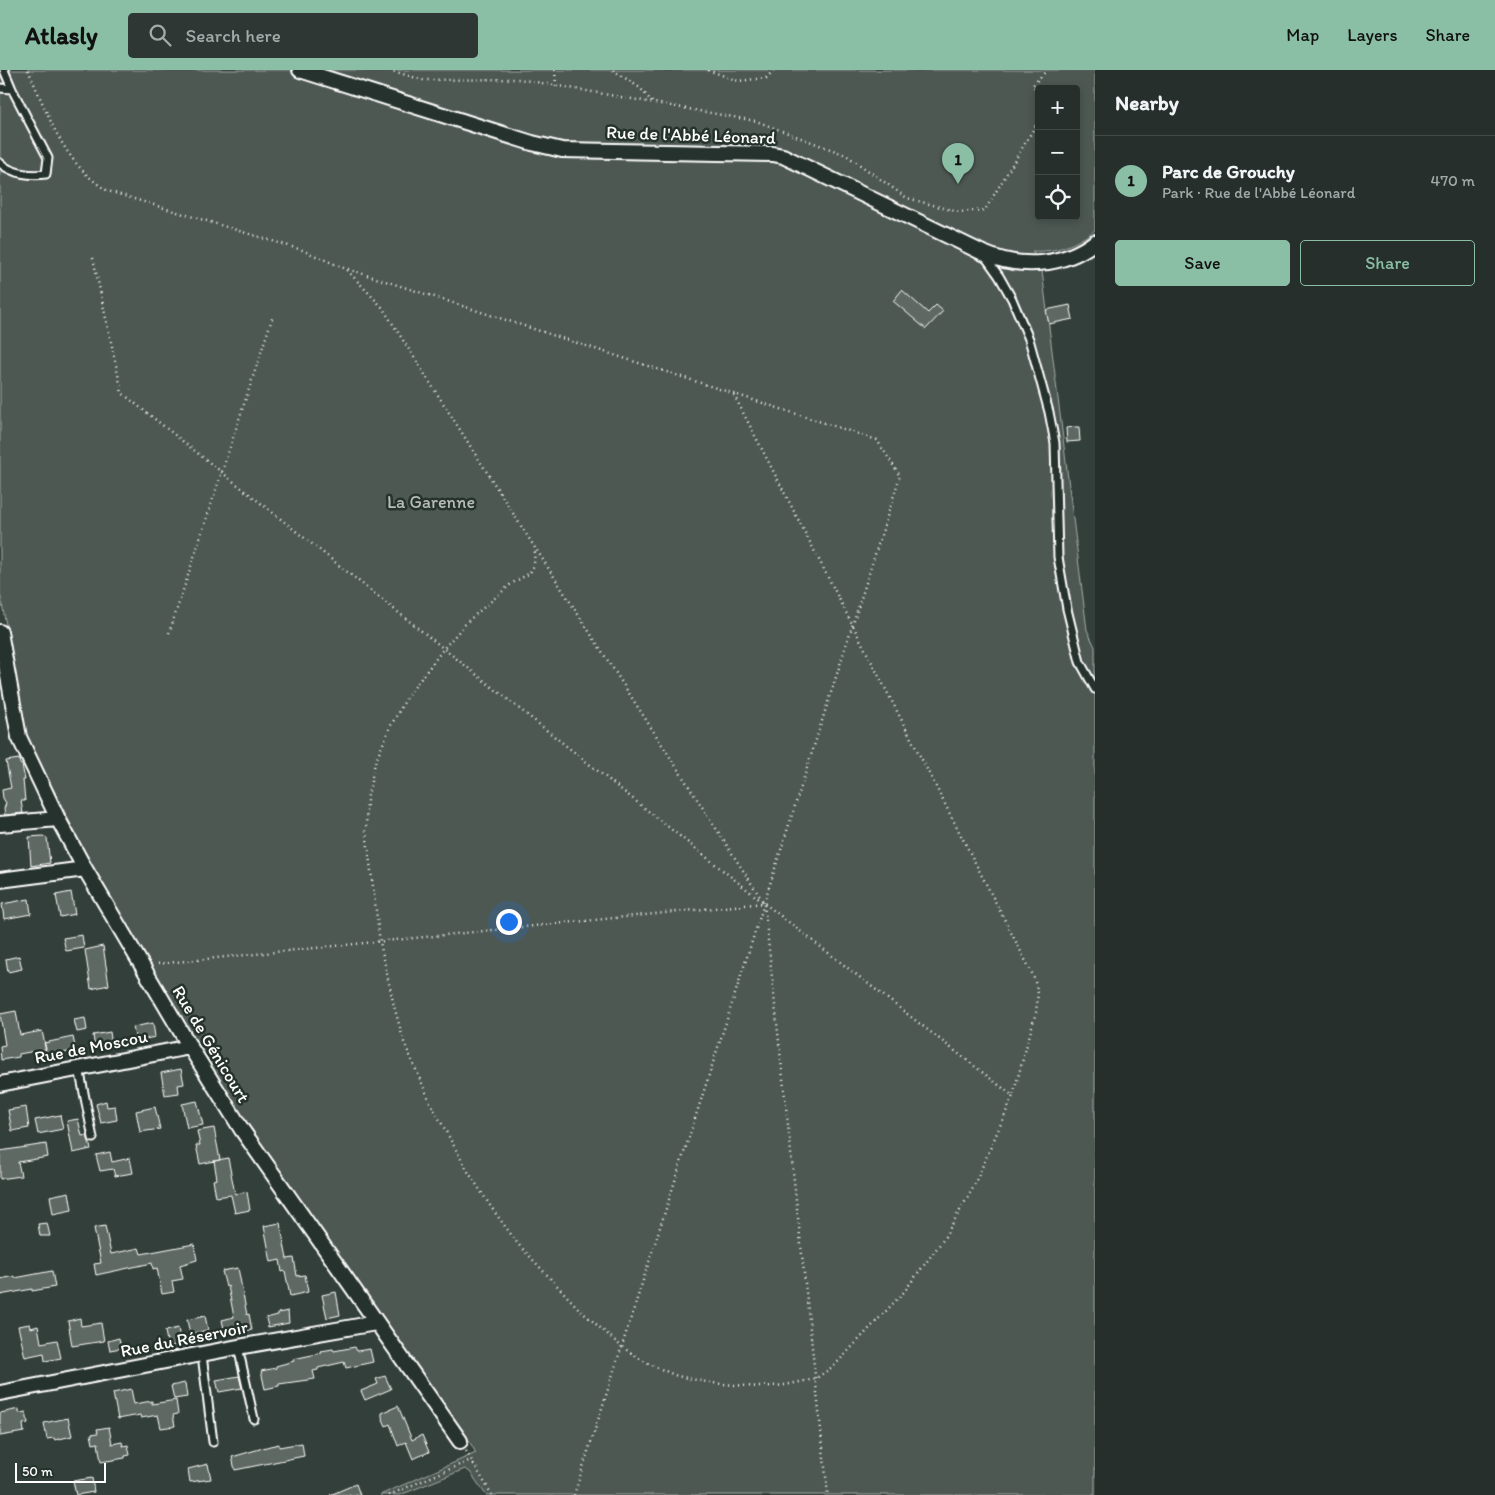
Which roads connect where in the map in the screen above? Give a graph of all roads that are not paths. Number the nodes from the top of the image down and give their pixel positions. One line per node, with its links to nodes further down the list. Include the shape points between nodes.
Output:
1 (4, 70): 4 (lane)
2 (300, 70): 7 (street, Rue de l'Abbé Léonard, via 554,148 784,156)
3 (0, 88): 4 (lane)
4 (12, 89): 5 (lane, via 48,158 46,174 33,176 7,169)
5 (0, 163)
6 (1095, 242): 7 (street, Rue de l'Abbé Léonard, via 1072,256 1041,263 1008,262)
7 (982, 253): 9 (lane, via 1004,284 1028,338 1049,412 1055,443 1058,557 1080,662)
8 (0, 632): 10 (street, Rue de Génicourt, via 19,737)
9 (1095, 689)
10 (58, 819): 11 (street); 12 (street, Rue de Génicourt)
11 (0, 824)
12 (85, 869): 13 (street); 14 (street, Rue de Génicourt)
13 (0, 880)
14 (190, 1047): 15 (street, Rue de Moscou); 18 (street, Rue de Génicourt, via 242,1130)
15 (79, 1068): 16 (street, Rue de Moscou); 17 (lane)
16 (0, 1084)
17 (93, 1138)
18 (376, 1324): 19 (street, Rue du Réservoir); 23 (street, Rue de Génicourt)
19 (238, 1347): 20 (street, Rue du Réservoir); 22 (lane)
20 (202, 1355): 21 (street, Rue du Réservoir); 24 (lane)
21 (0, 1393)
22 (254, 1420)
23 (460, 1441)
24 (213, 1442)

